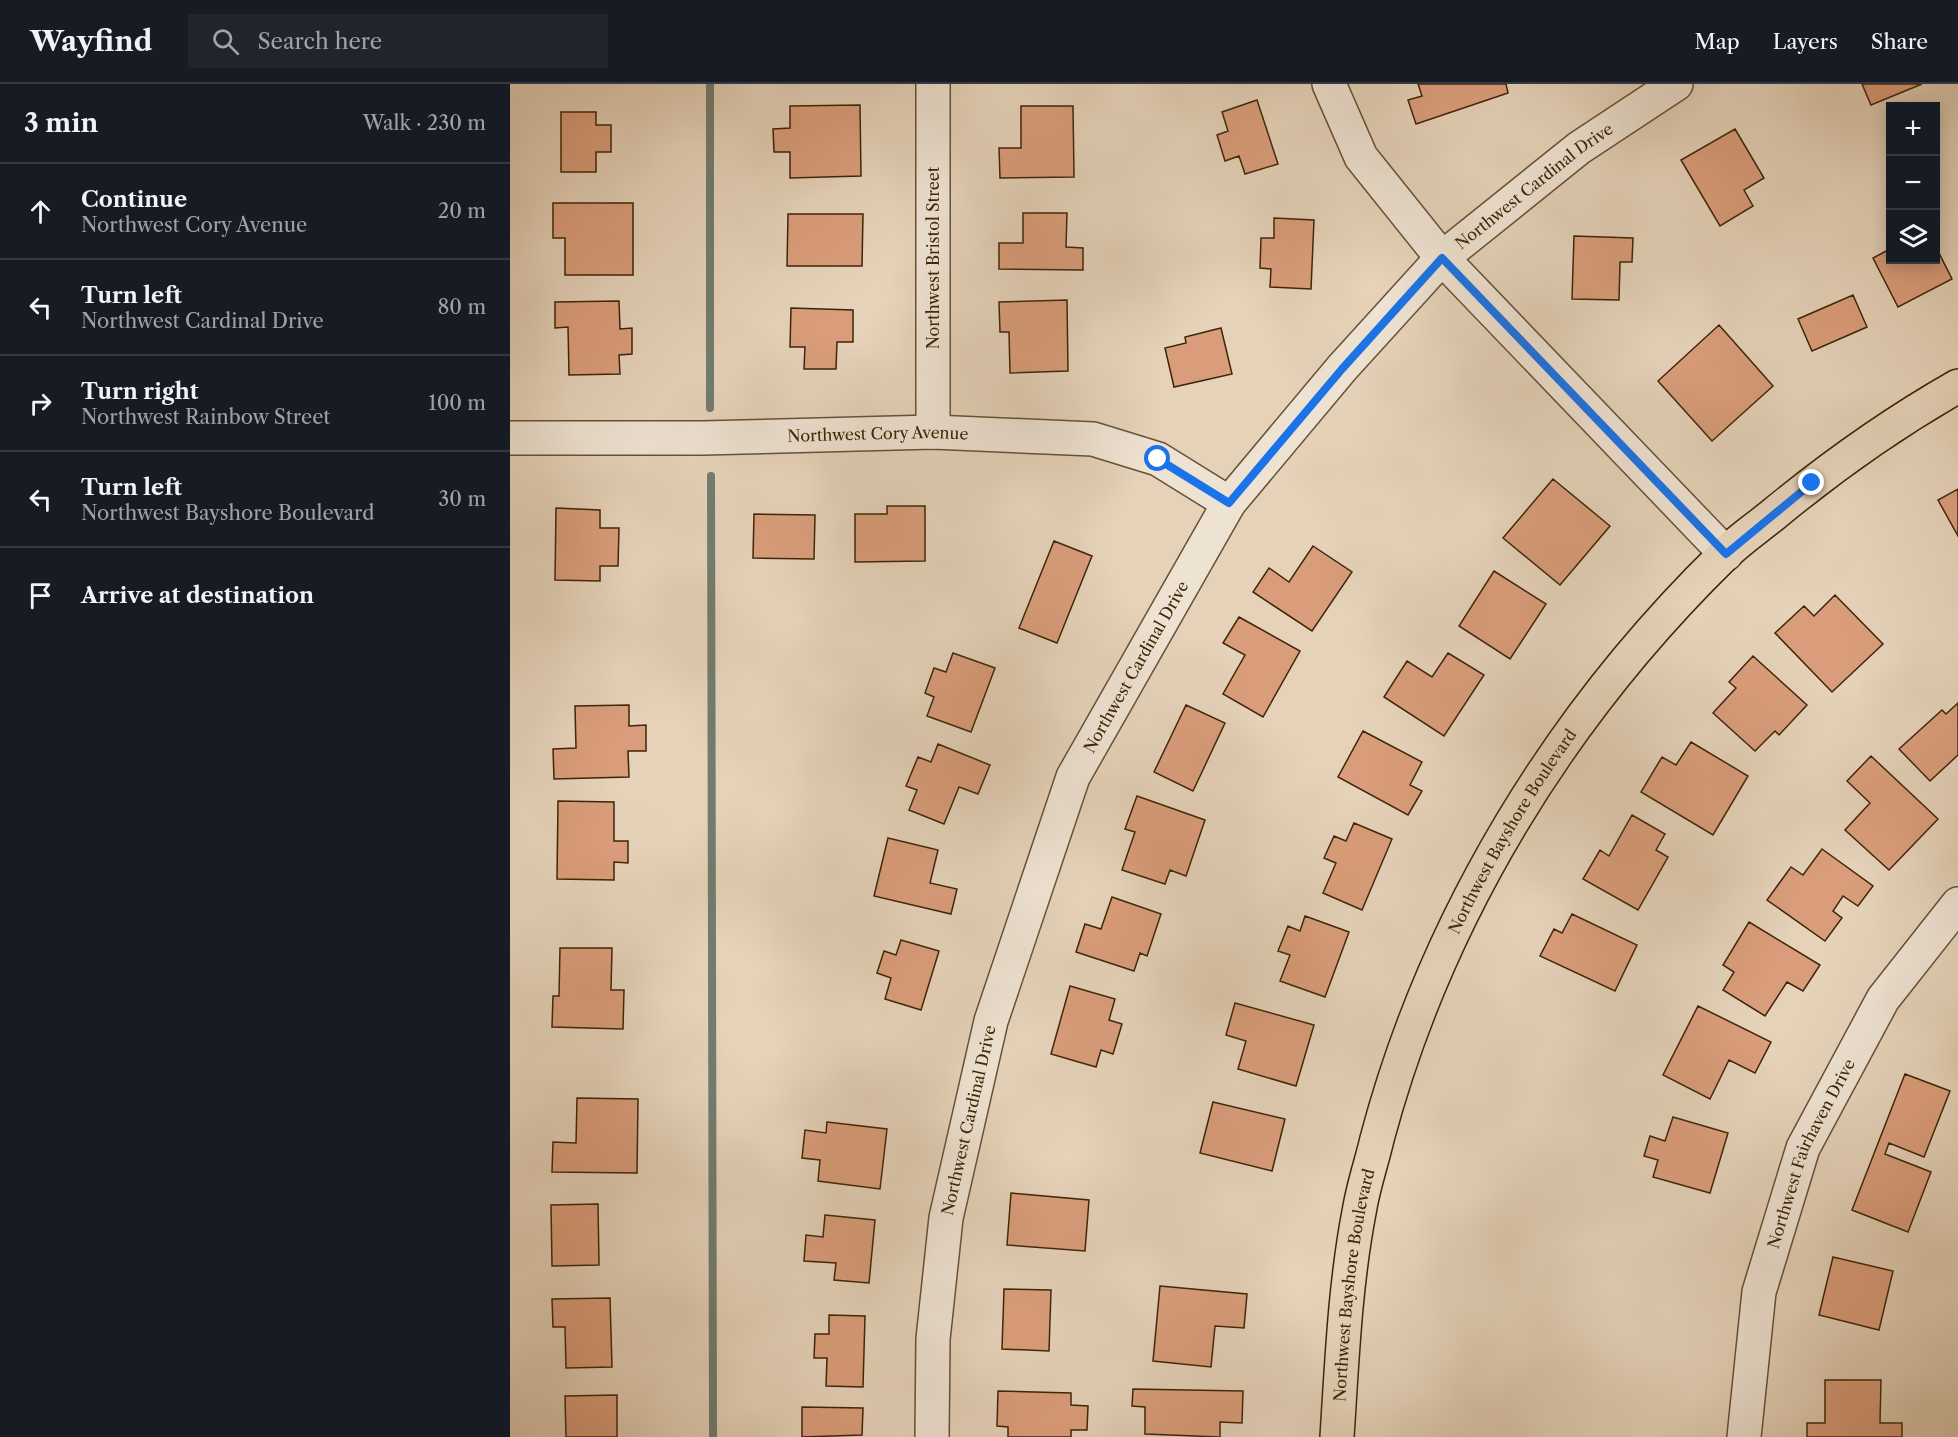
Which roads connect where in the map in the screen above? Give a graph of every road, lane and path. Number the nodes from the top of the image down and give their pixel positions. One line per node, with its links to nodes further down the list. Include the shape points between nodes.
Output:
1 (933, 84): 6 (street, Northwest Bristol Street)
2 (1329, 84): 4 (street, via 1361,157)
3 (1676, 84): 4 (street, Northwest Cardinal Drive, via 1579,148)
4 (1442, 258): 8 (street, Northwest Cardinal Drive); 9 (street)
5 (1958, 386): 9 (main road, Northwest Bayshore Boulevard, via 1812,483)
6 (933, 432): 7 (street, Northwest Cory Avenue); 8 (street, Northwest Cory Avenue, via 1093,439 1158,459)
7 (510, 438)
8 (1229, 503): 11 (street, Northwest Cardinal Drive, via 1073,777 991,1022 946,1218 933,1339)
9 (1726, 554): 12 (main road, Northwest Bayshore Boulevard, via 1644,641 1562,744 1490,858 1438,964 1392,1084 1360,1205 1347,1292)
10 (1958, 904): 13 (street, Northwest Fairhaven Drive, via 1883,999 1803,1148 1759,1292)
11 (932, 1437)
12 (1337, 1437)
13 (1744, 1437)

